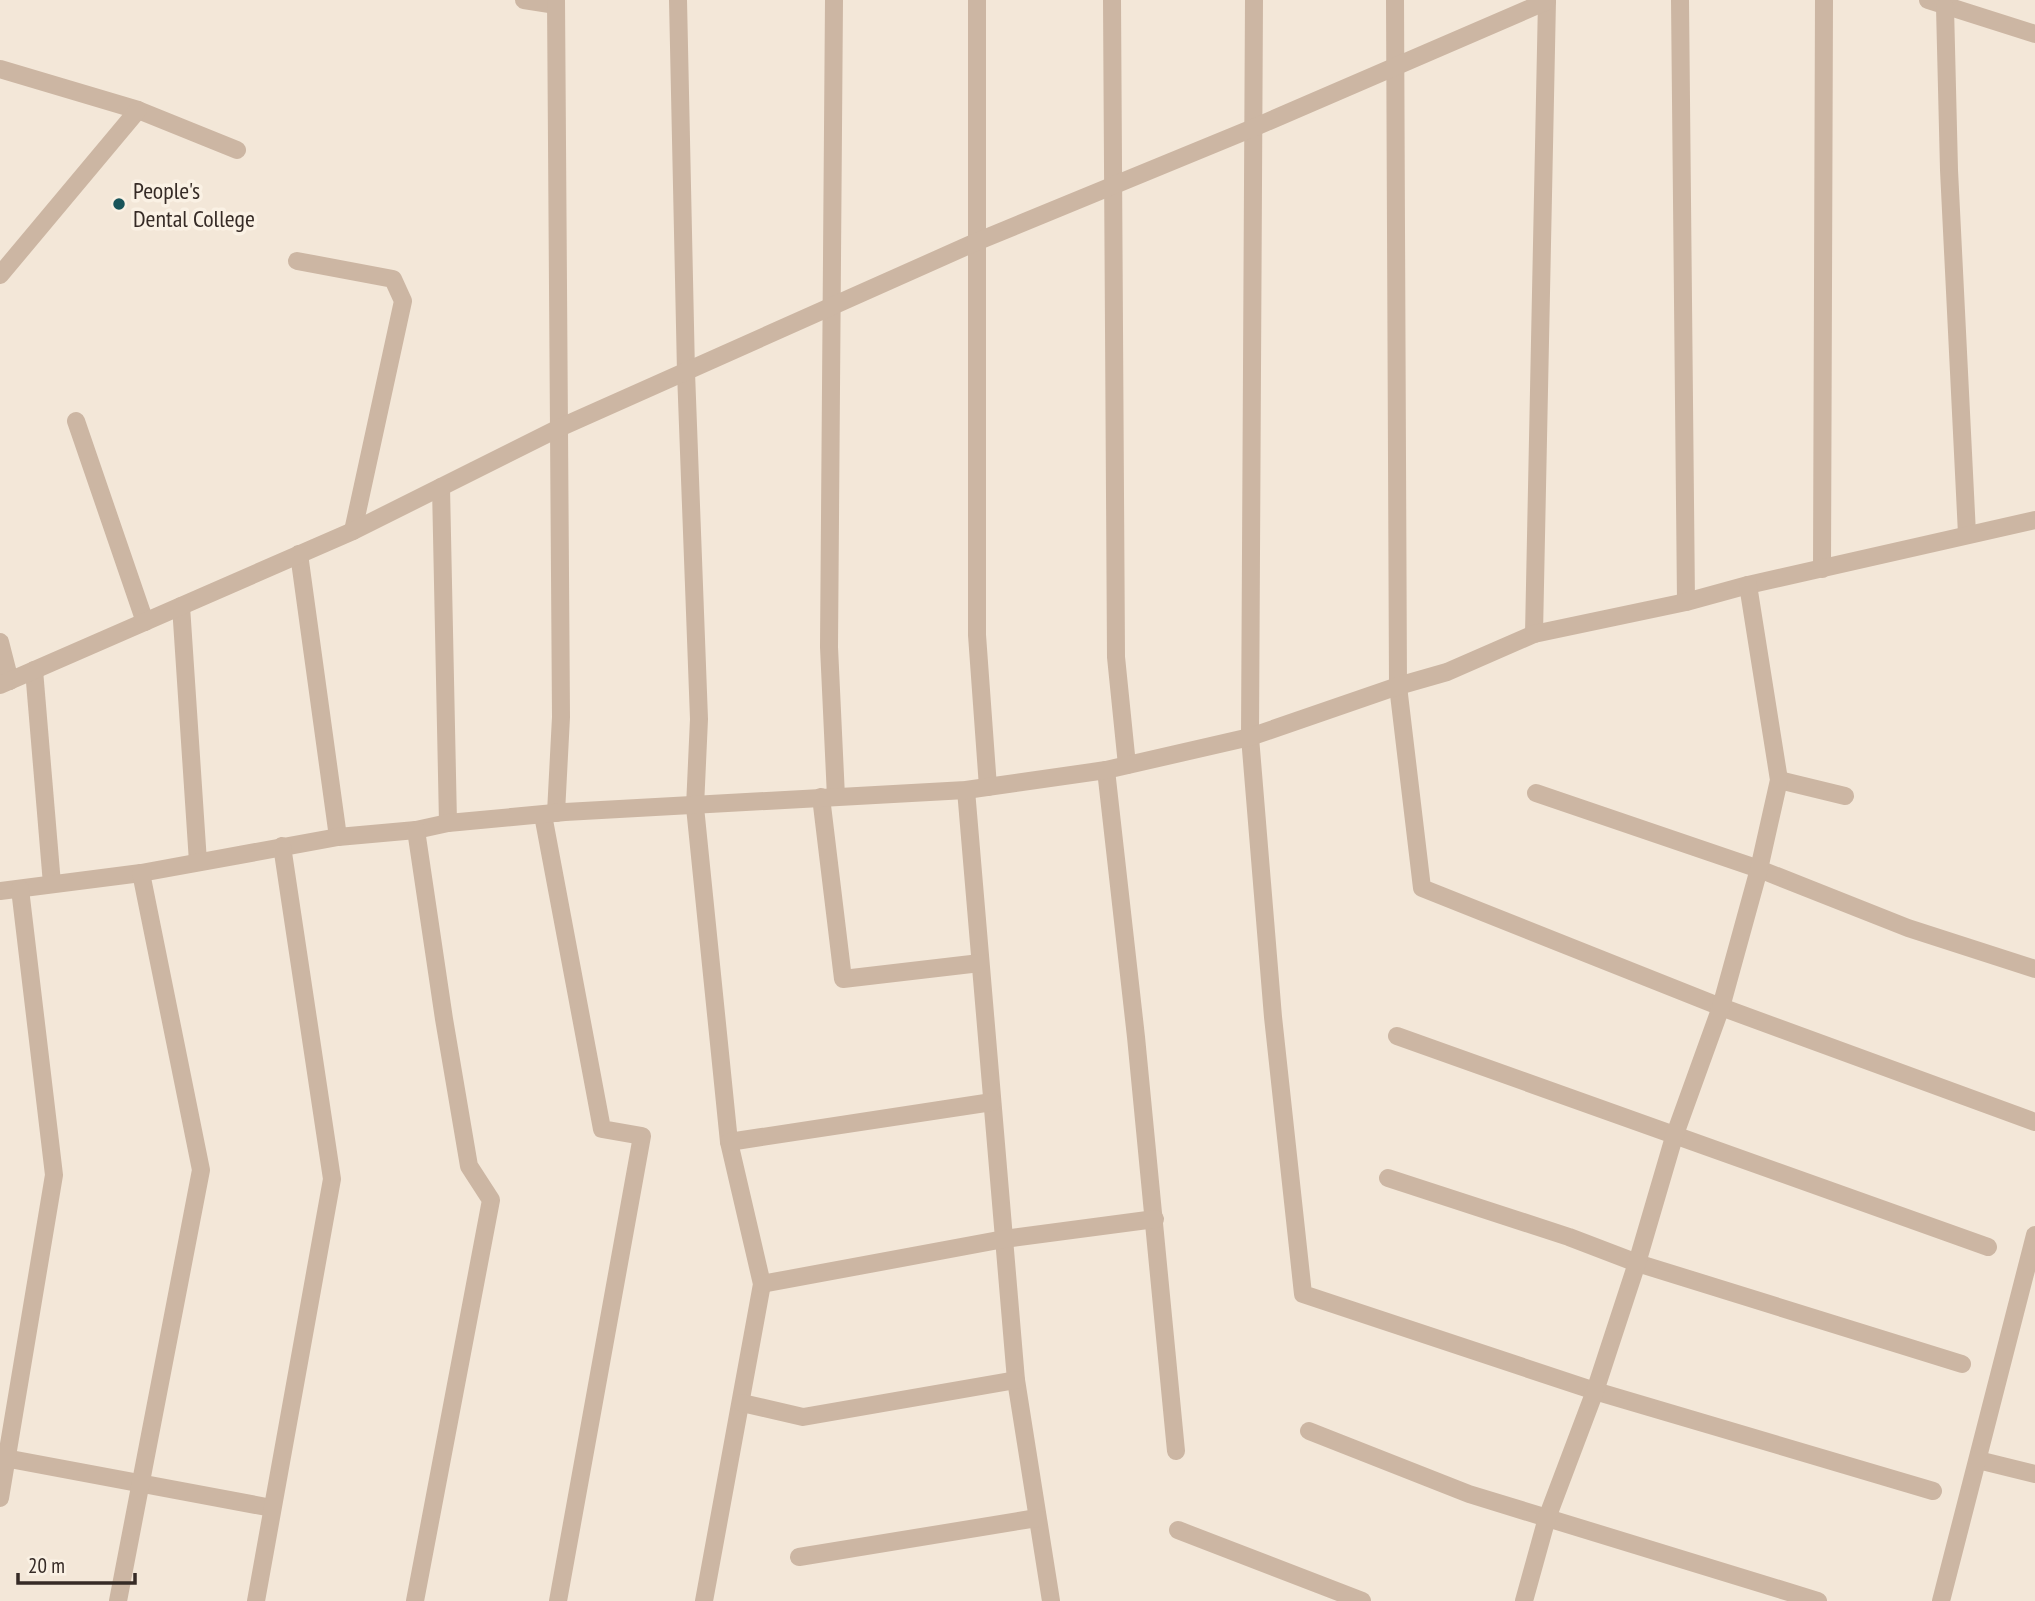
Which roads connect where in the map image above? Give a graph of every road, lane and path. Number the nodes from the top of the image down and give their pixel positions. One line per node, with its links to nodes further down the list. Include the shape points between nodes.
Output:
1 (524, 0): 12 (street)
2 (678, 0): 25 (street)
3 (834, 0): 24 (street)
4 (977, 0): 21 (street)
5 (1112, 0): 20 (street)
6 (1254, 0): 18 (street)
7 (1395, 0): 15 (street)
8 (1546, 0): 15 (street); 38 (street)
9 (1680, 0): 35 (street)
10 (1824, 0): 33 (street)
11 (1928, 0): 13 (street)
12 (556, 3): 27 (street)
13 (1945, 7): 14 (street); 31 (street)
14 (2035, 34)
15 (1394, 67): 18 (street); 42 (street)
16 (0, 70): 17 (street)
17 (138, 110): 19 (street); 23 (street)
18 (1253, 128): 20 (street); 43 (street)
19 (237, 150)
20 (1113, 185): 21 (street); 44 (street, via 1116,657)
21 (976, 242): 24 (street); 47 (street, via 977,635)
22 (297, 261): 30 (street, via 393,279 403,302)
23 (0, 275)
24 (831, 306): 25 (street); 51 (street)
25 (686, 372): 27 (street); 52 (street, via 699,719)
26 (76, 421): 37 (street)
27 (559, 428): 28 (street); 53 (street, via 561,717)
28 (441, 487): 30 (street); 54 (street)
29 (2035, 520): 31 (street)
30 (353, 531): 32 (street)
31 (1967, 534): 33 (street)
32 (299, 554): 36 (street); 56 (street)
33 (1822, 569): 34 (street)
34 (1748, 585): 35 (street); 46 (street)
35 (1686, 602): 38 (street)
36 (181, 606): 37 (street); 58 (street)
37 (145, 622): 40 (street)
38 (1534, 634): 42 (street, via 1447,672)
39 (0, 642): 41 (street)
40 (34, 670): 41 (street); 61 (street)
41 (5, 683)
42 (1398, 686): 43 (street); 66 (street, via 1422,888)
43 (1250, 737): 44 (street); 81 (street, via 1273,1017 1304,1294)
44 (1126, 765): 45 (street)
45 (1106, 771): 47 (street); 73 (street)
46 (1779, 780): 50 (street); 59 (street)
47 (988, 787): 48 (street)
48 (966, 790): 51 (street); 64 (street)
49 (1536, 793): 59 (street)
50 (1845, 796)
51 (828, 797): 52 (street); 64 (street, via 843,979)
52 (695, 807): 53 (street); 71 (street)
53 (550, 814): 54 (street); 99 (street, via 602,1129 642,1136)
54 (448, 823): 55 (street)
55 (416, 830): 56 (street); 98 (street, via 470,1166 491,1200)
56 (338, 837): 57 (street)
57 (282, 846): 58 (street); 91 (street, via 332,1179)
58 (198, 862): 60 (street)
59 (1759, 869): 65 (street, via 1908,928); 66 (street)
60 (141, 873): 61 (street); 88 (street, via 201,1170)
61 (52, 884): 62 (street)
62 (20, 889): 63 (street); 85 (street, via 54,1175)
63 (0, 891)
64 (980, 963): 68 (street)
65 (2035, 968)
66 (1721, 1007): 69 (street); 70 (street)
67 (1397, 1036): 70 (street)
68 (992, 1102): 71 (street); 75 (street)
69 (2035, 1122)
70 (1674, 1137): 76 (street); 77 (street)
71 (729, 1142): 78 (street)
72 (1388, 1178): 77 (street)
73 (1155, 1219): 75 (street); 84 (street)
74 (2035, 1235): 86 (street)
75 (1004, 1239): 78 (street); 80 (street)
76 (1988, 1247)
77 (1637, 1263): 79 (street); 81 (street)
78 (762, 1284): 82 (street)
79 (1962, 1364)
80 (1016, 1380): 82 (street, via 803,1417); 92 (street)
81 (1595, 1391): 89 (street); 93 (street)
82 (741, 1403): 100 (street)
83 (1310, 1431): 93 (street, via 1469,1494)
84 (1176, 1451)
85 (4, 1458): 88 (street); 90 (street)
86 (1978, 1460): 87 (street); 105 (street)
87 (2035, 1474)
88 (141, 1485): 91 (street); 96 (street)
89 (1933, 1492)
90 (0, 1498)
91 (272, 1508): 97 (street)
92 (1037, 1518): 95 (street); 101 (street)
93 (1547, 1518): 103 (street); 104 (street)
94 (1178, 1530): 102 (street)
95 (799, 1557)
96 (118, 1601)
97 (257, 1601)
98 (415, 1601)
99 (558, 1601)
100 (704, 1601)
101 (1051, 1601)
102 (1362, 1601)
103 (1524, 1601)
104 (1818, 1601)
105 (1941, 1601)

